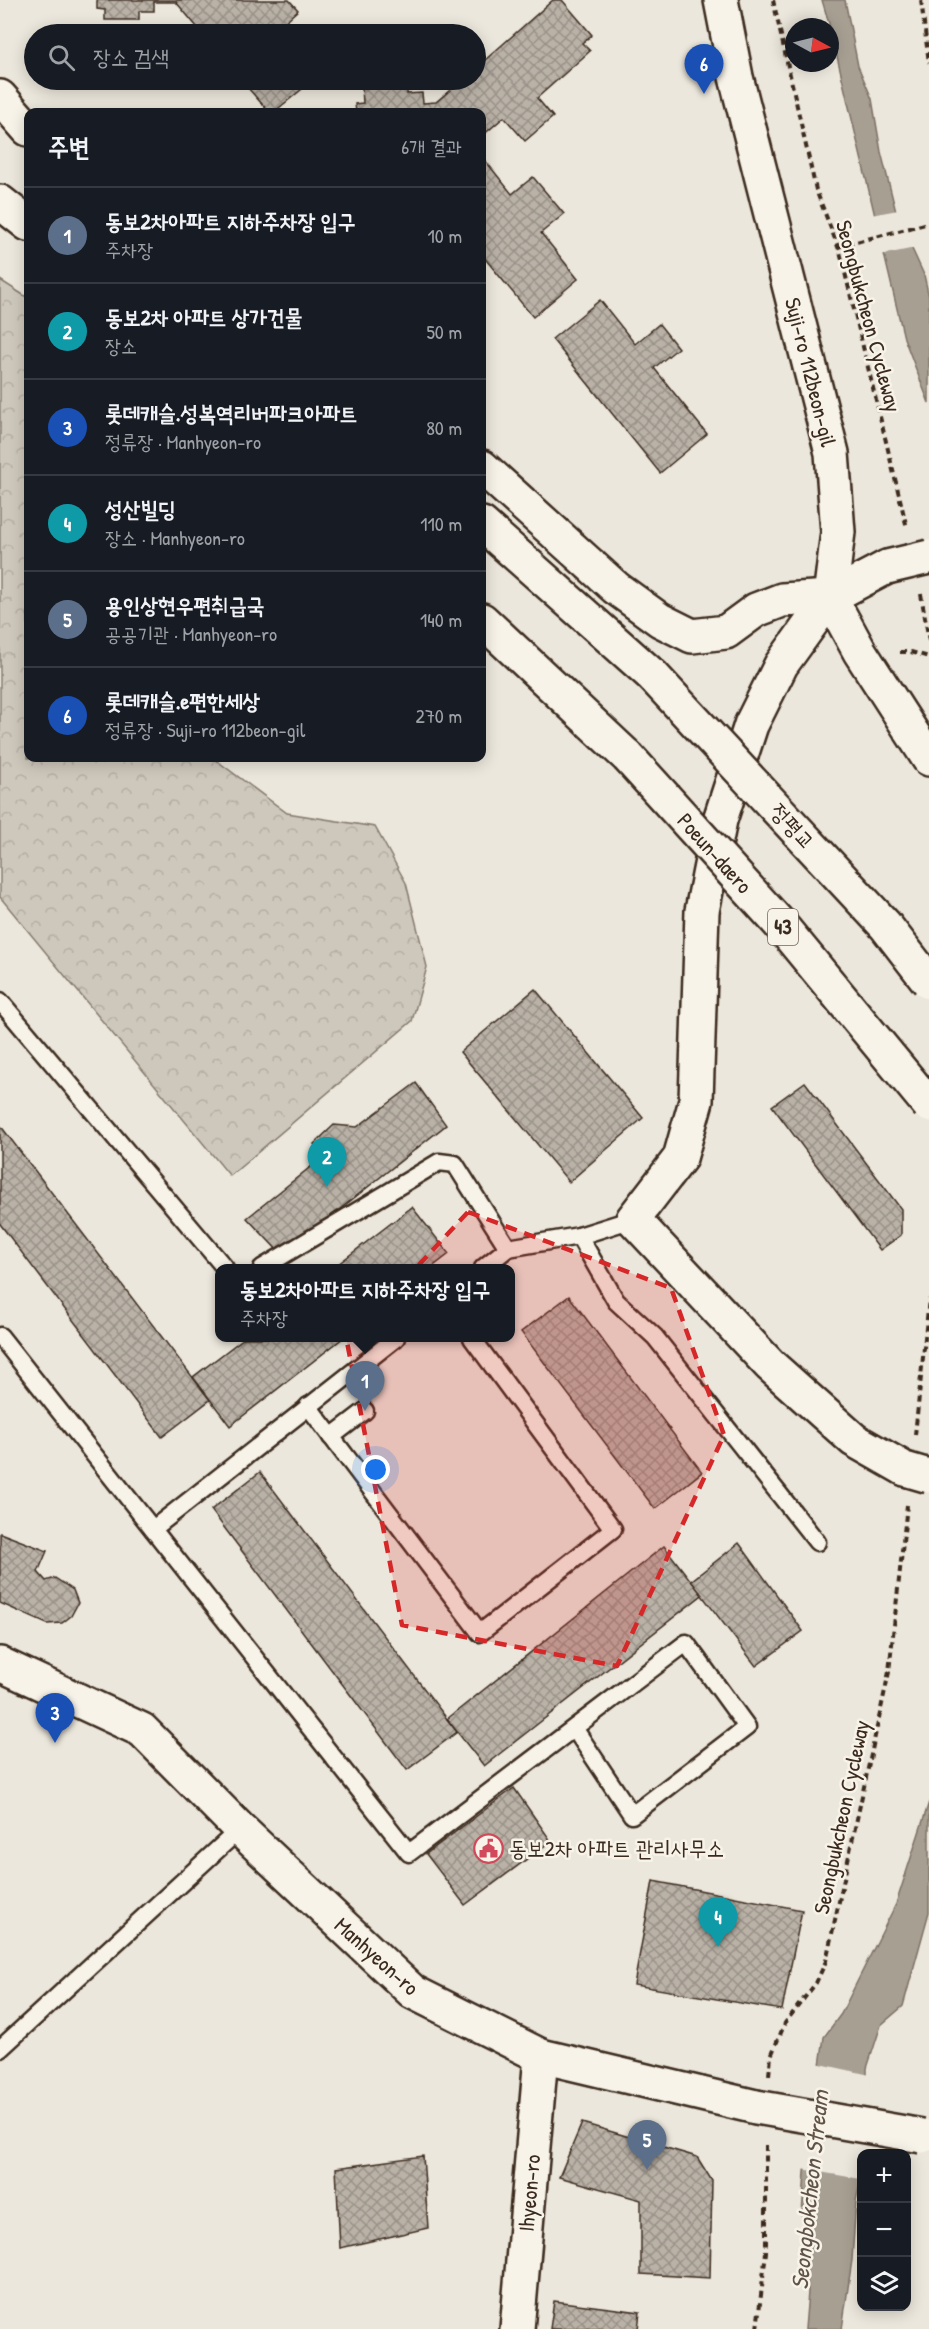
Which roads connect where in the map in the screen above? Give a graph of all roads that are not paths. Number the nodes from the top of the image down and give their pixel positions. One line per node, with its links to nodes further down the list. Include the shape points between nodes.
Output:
1 (721, 0): 9 (street, Suji-ro 112beon-gil, via 736,77 832,453 837,532)
2 (0, 97): 4 (street)
3 (0, 120): 5 (street)
4 (24, 124)
5 (24, 138)
6 (486, 471): 9 (street, via 616,588 660,620 692,636 726,632 756,610 782,600)
7 (486, 528): 12 (street, 정평교, bridge, via 652,675 885,925)
8 (918, 545): 9 (street, bridge, via 887,567)
9 (830, 597): 11 (street, via 860,652); 15 (street, via 781,665 751,725 720,820 702,911 696,1101 680,1158)
10 (486, 624): 14 (street, Poeun-daero / 43, bridge, via 628,757 779,923)
11 (929, 759)
12 (929, 982)
13 (0, 1001): 18 (lane)
14 (929, 1105)
15 (633, 1219): 16 (lane); 27 (street, via 770,1365 854,1440)
16 (579, 1236): 17 (lane); 29 (lane, via 616,1302 655,1337)
17 (508, 1248): 19 (lane, via 455,1164 438,1162); 20 (lane)
18 (221, 1264)
19 (270, 1264)
20 (489, 1264)
21 (0, 1336): 28 (lane)
22 (391, 1342): 24 (lane)
23 (475, 1342): 26 (lane, via 613,1529 480,1633)
24 (308, 1406): 26 (lane); 28 (lane)
25 (365, 1410): 26 (lane)
26 (331, 1437)
27 (914, 1471)
28 (153, 1529): 31 (lane, via 409,1853)
29 (817, 1542)
30 (0, 1664): 32 (street, Manhyeon-ro, via 142,1730)
31 (574, 1728): 31 (lane, via 632,1815 747,1727 686,1643)
32 (240, 1829): 33 (lane); 34 (street, Manhyeon-ro, via 413,1992)
33 (0, 2049)
34 (541, 2056): 35 (street, Manhyeon-ro, bridge, via 756,2107); 36 (street, Ihyeon-ro)
35 (925, 2137)
36 (517, 2329)

